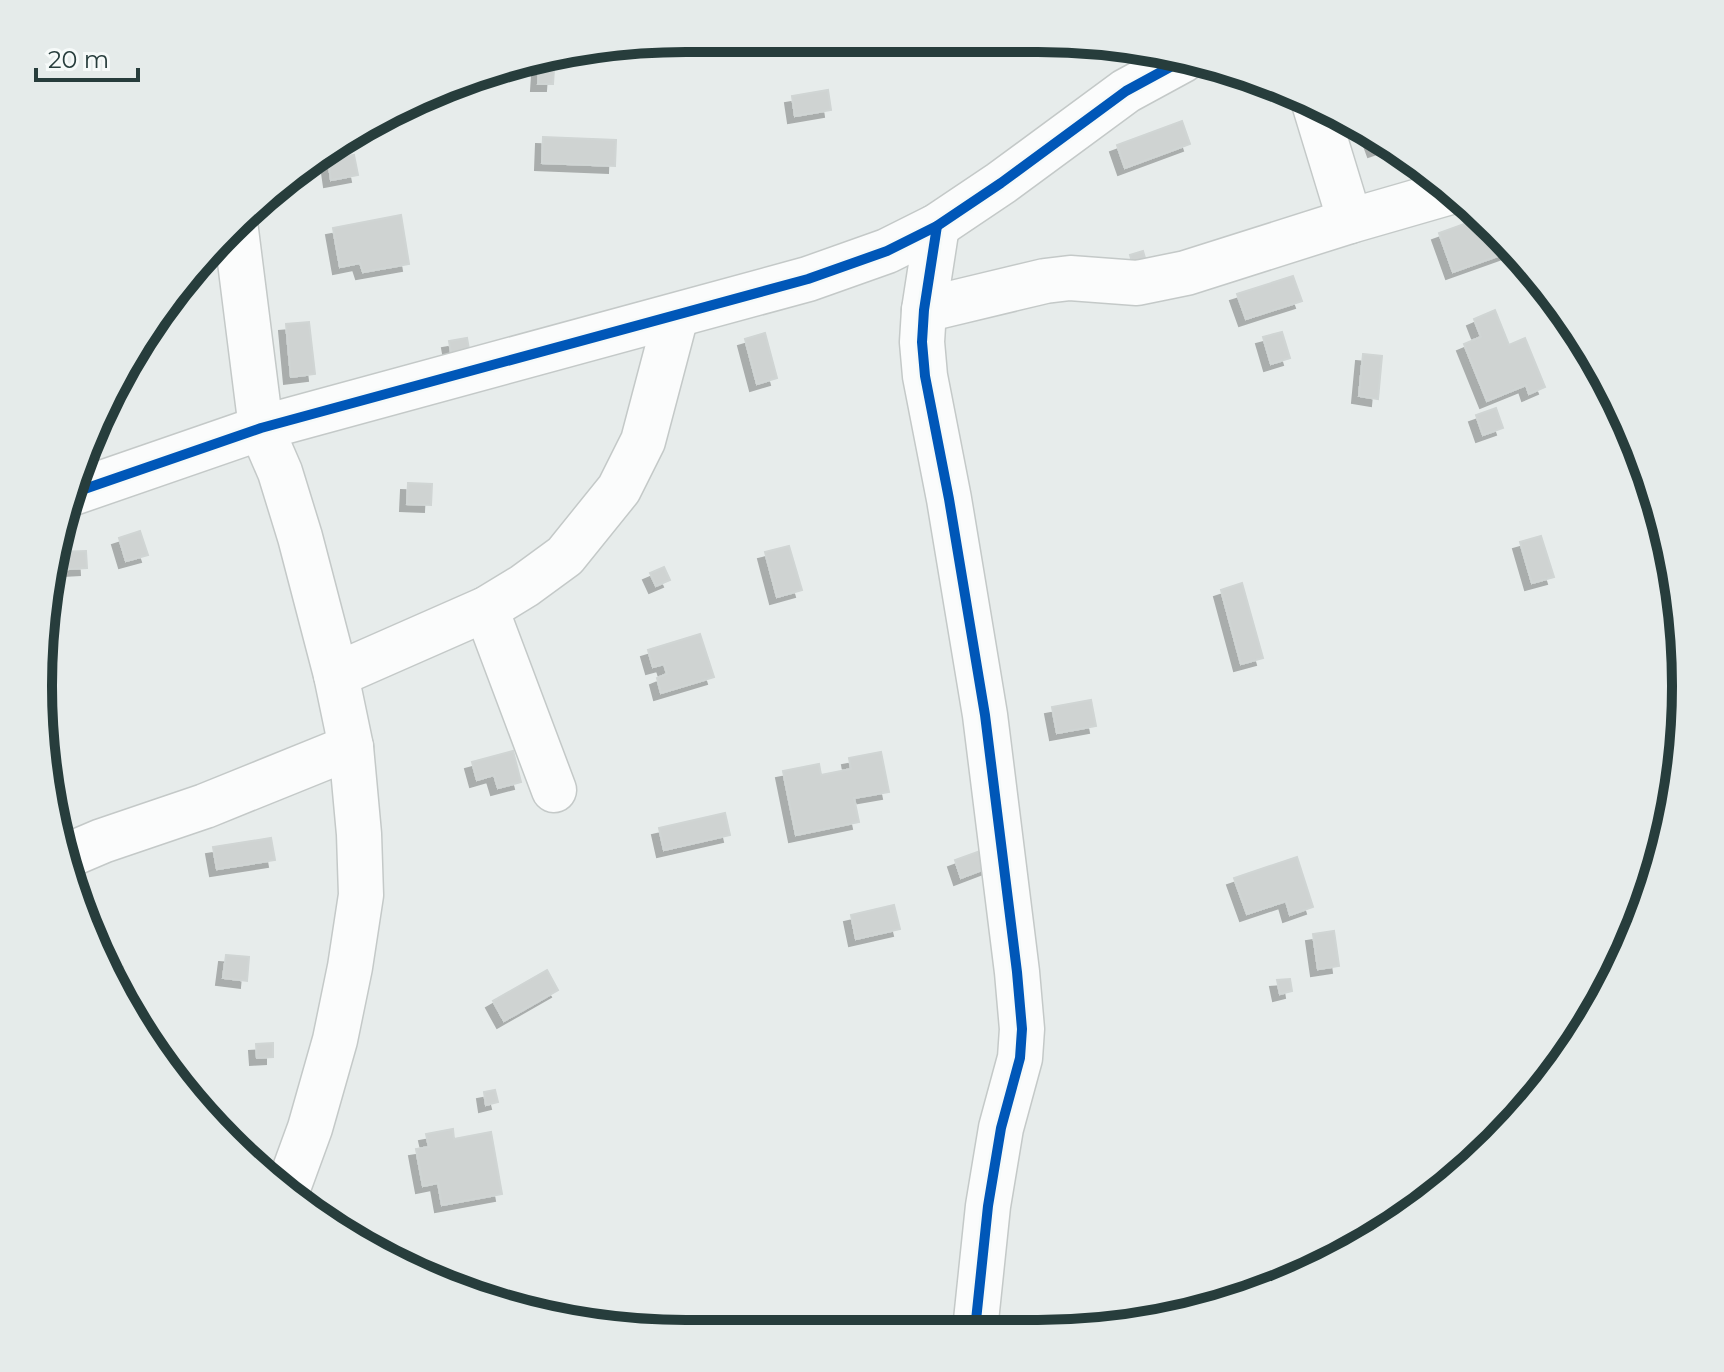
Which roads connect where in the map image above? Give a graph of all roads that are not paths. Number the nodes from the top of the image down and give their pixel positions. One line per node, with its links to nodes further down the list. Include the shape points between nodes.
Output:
1 (1171, 66): 5 (street, via 1126,91)
2 (1318, 117): 4 (street)
3 (1439, 195): 4 (street)
4 (1350, 221): 7 (street, via 1186,273 1137,283 1070,278)
5 (937, 226): 7 (street); 8 (street, via 887,251 808,279)
6 (237, 239): 9 (street)
7 (924, 310): 17 (street, via 925,376 985,715 1022,1029 988,1206)
8 (676, 316): 9 (street); 11 (street, via 643,441 619,489 565,556)
9 (261, 428): 10 (street); 12 (street, via 300,537)
10 (84, 489)
11 (486, 609): 12 (street); 14 (street)
12 (336, 675): 13 (street)
13 (351, 747): 15 (street); 16 (street, via 361,895 335,1040)
14 (554, 790)
15 (75, 853)
16 (291, 1181)
17 (976, 1320)

